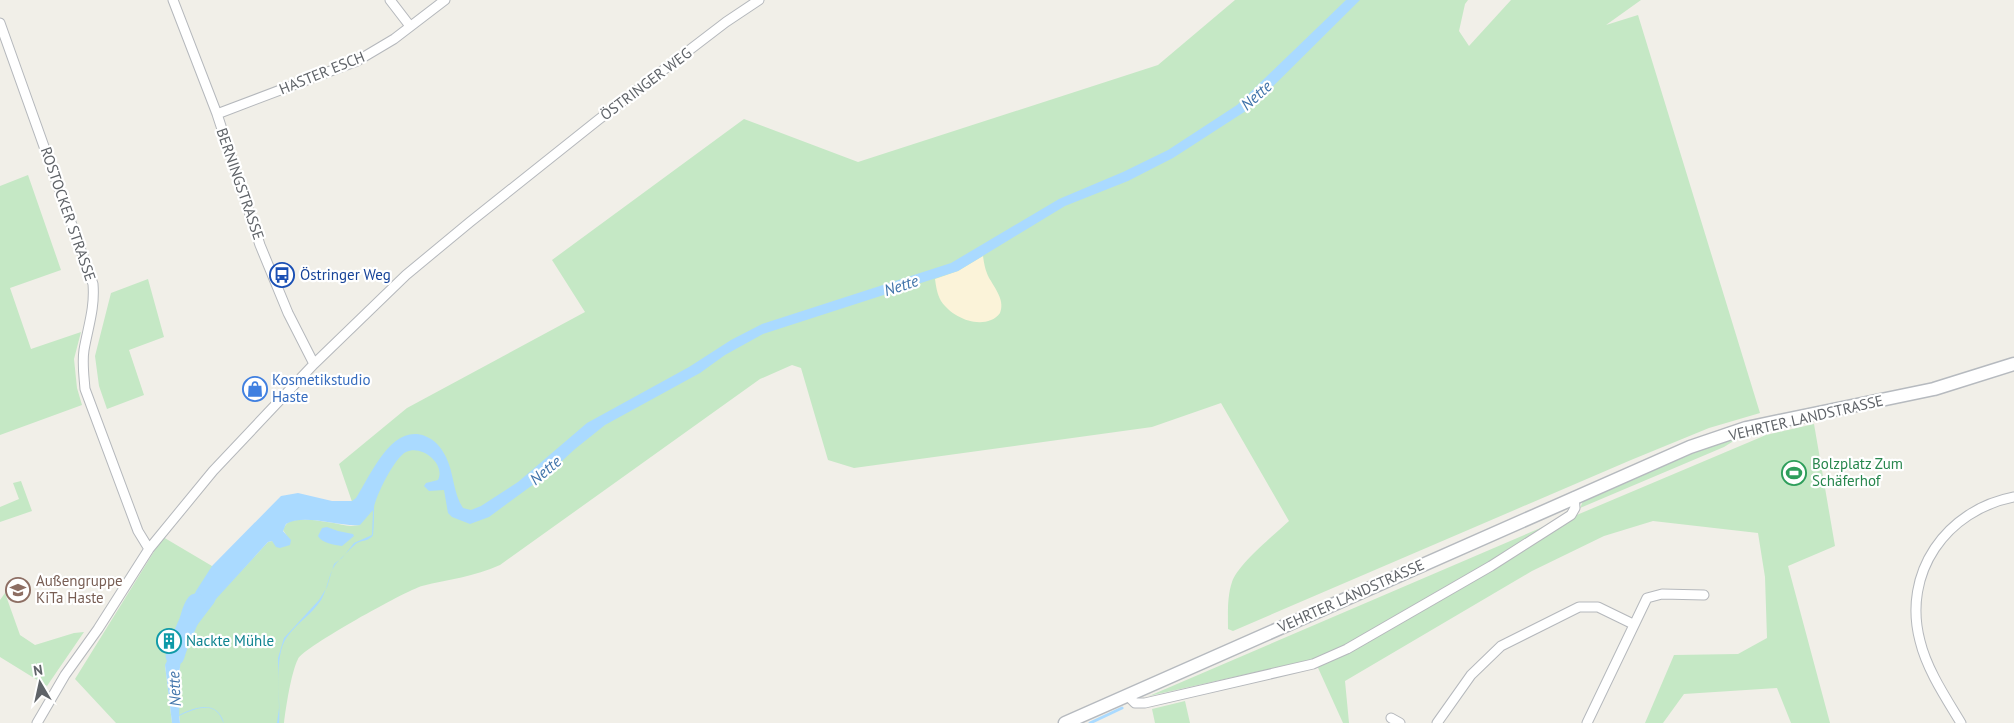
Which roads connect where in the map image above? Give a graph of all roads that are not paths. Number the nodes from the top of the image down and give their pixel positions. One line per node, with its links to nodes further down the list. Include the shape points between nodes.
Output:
1 (173, 0): 7 (street, BERNINGSTRASSE)
2 (390, 0): 6 (street)
3 (445, 0): 6 (street, HASTER ESCH)
4 (759, 0): 8 (street, ÖSTRINGER WEG, via 598,120 406,274)
5 (0, 23): 12 (street, ROSTOCKER STRASSE, via 91,279 94,300 84,351 85,389 138,531)
6 (410, 26): 7 (street, HASTER ESCH, via 356,61)
7 (216, 114): 8 (street, BERNINGSTRASSE, via 260,245 288,313)
8 (314, 364): 12 (street, ÖSTRINGER WEG, via 213,471)
9 (2014, 364): 11 (main road, VEHRTER LANDSTRASSE, via 1934,389 1746,428)
10 (2014, 496): 22 (street, via 1987,504 1950,528 1938,542 1921,576 1916,601 1920,642)
11 (1574, 497): 15 (main road, VEHRTER LANDSTRASSE); 15 (street, via 1575,508 1571,515 1347,650 1313,664 1145,703 1134,703)
12 (149, 549): 17 (street, ÖSTRINGER WEG)
13 (1704, 595): 14 (street, via 1662,594 1647,598)
14 (1633, 624): 20 (street, via 1598,607 1579,607 1502,646 1471,675); 21 (street)
15 (1128, 695): 18 (main road, VEHRTER LANDSTRASSE)
16 (1391, 718): 19 (street)
17 (37, 723)
18 (1065, 723)
19 (1400, 723)
20 (1436, 723)
21 (1587, 723)
22 (1961, 723)

